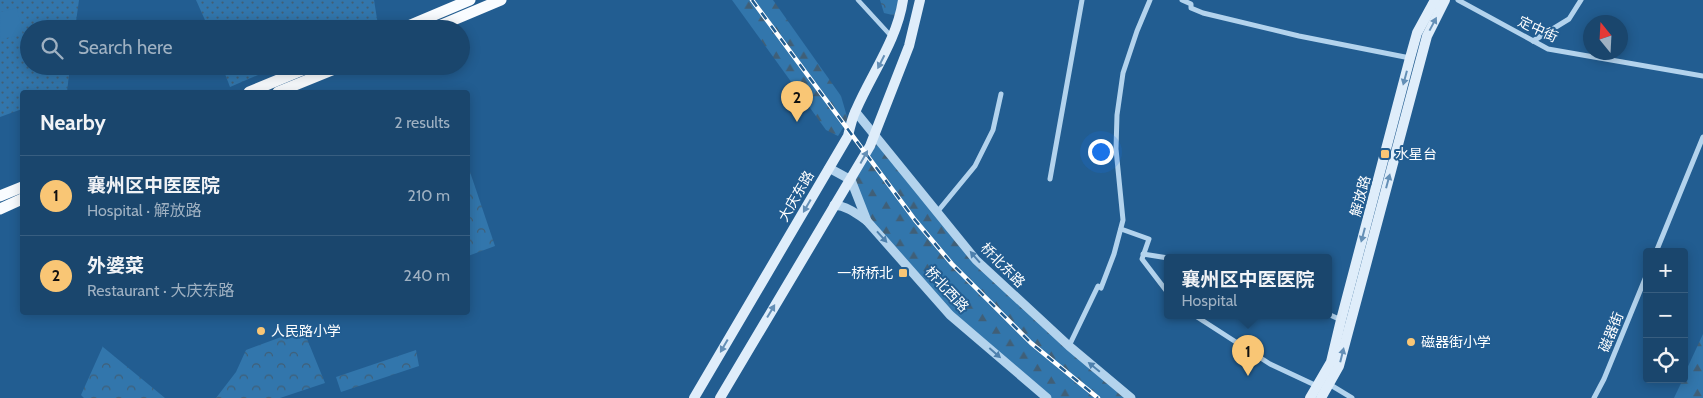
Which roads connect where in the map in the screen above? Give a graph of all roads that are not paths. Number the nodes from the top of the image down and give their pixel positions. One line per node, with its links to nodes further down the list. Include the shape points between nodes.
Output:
1 (470, 0): 13 (main road)
2 (501, 0): 14 (main road)
3 (858, 0): 15 (street)
4 (903, 0): 15 (main road, 大庆东路)
5 (920, 0): 25 (main road, via 909,46)
6 (1082, 0): 28 (street)
7 (1150, 0): 37 (street, via 1123,72 1117,115)
8 (1182, 0): 17 (street, via 1203,13)
9 (1435, 0): 17 (main road, 解放路, via 1418,33)
10 (1445, 0): 47 (main road, 解放路, one-way to 10, via 1339,366 1427,36)
11 (1458, 0): 16 (street, 定中街)
12 (1581, 0): 16 (street, via 1569,19)
13 (422, 20)
14 (453, 20)
15 (893, 38): 24 (main road, 大庆东路, one-way to 24)
16 (1533, 41): 20 (street, 定中街, via 1548,49)
17 (1410, 58): 45 (main road, 解放路, one-way to 45)
18 (290, 75): 21 (main road)
19 (320, 75): 22 (main road)
20 (1703, 76)
21 (254, 90)
22 (283, 90)
23 (1001, 94): 35 (street, via 992,130 975,166)
24 (855, 111): 25 (street, 桥北东路); 27 (main road, 大庆东路, via 848,136)
25 (874, 134): 29 (main road, one-way to 25); 35 (street, 桥北东路)
26 (1703, 137): 38 (street)
27 (829, 168): 29 (street); 49 (main road, 大庆东路, one-way to 49)
28 (1050, 179)
29 (851, 180): 33 (main road); 36 (street, 桥北西路)
30 (20, 188): 31 (main road)
31 (0, 196)
32 (20, 200): 34 (main road)
33 (834, 206): 36 (street, via 851,210); 50 (main road, one-way to 33)
34 (0, 209)
35 (938, 211): 46 (street, 桥北东路, one-way to 35, via 976,260)
36 (867, 221): 51 (street, 桥北西路, one-way to 51, via 950,315)
37 (1121, 229): 39 (street, via 1149,239); 46 (street, via 1102,288 1098,286)
38 (1658, 248)
39 (1143, 254): 40 (street); 42 (street, via 1142,259)
40 (1164, 257)
41 (1643, 284): 56 (street, 磁器街)
42 (1164, 288)
43 (1332, 316): 45 (street)
44 (1200, 319): 48 (street, via 1270,364)
45 (1341, 320): 48 (main road, 解放路, via 1331,362)
46 (1069, 346): 52 (street, 桥北东路, one-way to 46)
47 (1329, 384): 54 (main road, 解放路); 55 (street)
48 (1317, 386): 53 (main road, 解放路)
49 (694, 398)
50 (720, 398)
51 (1048, 398)
52 (1132, 398)
53 (1310, 398)
54 (1321, 398)
55 (1352, 398)
56 (1594, 398)

